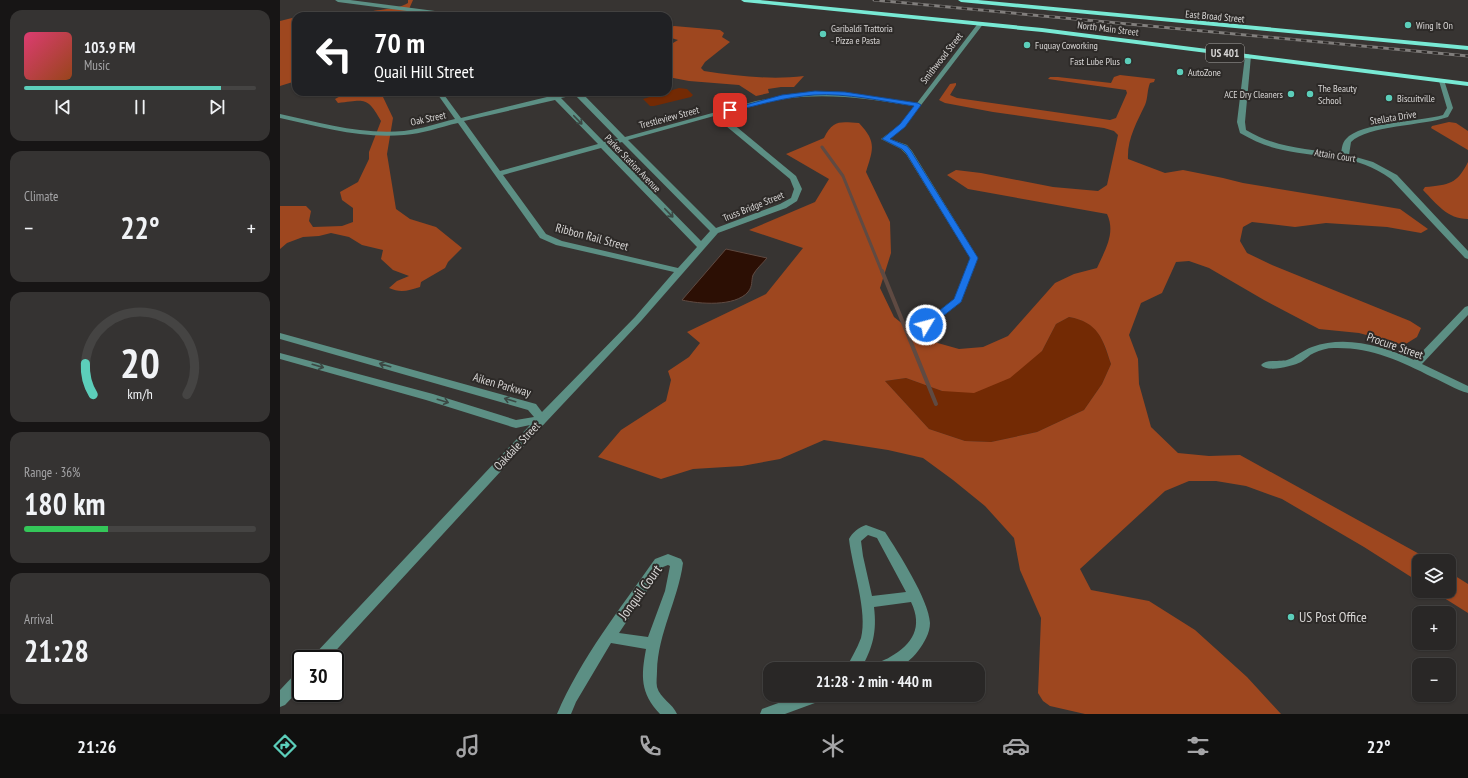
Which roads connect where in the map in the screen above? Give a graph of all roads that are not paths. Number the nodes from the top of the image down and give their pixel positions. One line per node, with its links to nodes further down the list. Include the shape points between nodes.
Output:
1 (338, 0): 4 (street)
2 (744, 0): 5 (main road, North Main Street / US 401)
3 (961, 0): 6 (main road, East Broad Street)
4 (428, 12)
5 (981, 23): 7 (main road, North Main Street / US 401); 14 (street, Smithwood Street)
6 (1468, 48)
7 (1248, 56): 8 (main road, North Main Street / US 401); 20 (street, Attain Court, via 1241,122 1243,131 1255,140 1272,146)
8 (1442, 81): 9 (main road, North Main Street / US 401); 20 (street, Stellata Drive, via 1450,108 1446,116 1356,135 1347,143)
9 (1468, 84)
10 (442, 96): 17 (street, Ribbon Rail Street)
11 (550, 96): 17 (street, Oak Street)
12 (555, 96): 19 (street, Parker Station Avenue, one-way to 19)
13 (581, 96): 18 (street, Parker Station Avenue)
14 (918, 105): 15 (street, Trestleview Street, via 845,94 815,93 774,98); 27 (street, Smithwood Street, via 903,126 885,139 904,147 909,153 974,258 958,300)
15 (716, 114): 18 (street, Trestleview Street); 22 (street, Truss Bridge Street, via 793,178 798,189 794,199 783,206)
16 (280, 116): 17 (street, Oak Street, via 354,132 381,134 406,133)
17 (460, 121): 21 (street, Ribbon Rail Street)
18 (623, 139): 19 (street, Trestleview Street); 22 (street, Parker Station Avenue)
19 (602, 145): 21 (street, Trestleview Street); 23 (street, Parker Station Avenue, one-way to 23)
20 (1345, 156): 24 (street, Attain Court, via 1367,161 1394,177)
21 (499, 174): 25 (street, Ribbon Rail Street, via 543,236 584,250)
22 (715, 231): 23 (street, Oakdale Street)
23 (702, 247): 25 (street, Oakdale Street)
24 (1468, 256)
25 (679, 272): 33 (street, Oakdale Street, via 638,319)
26 (1468, 309): 31 (street)
27 (926, 325)
28 (280, 336): 33 (street, Aiken Parkway, one-way to 28, via 532,407)
29 (280, 356): 33 (street, one-way to 33, via 516,424)
30 (1266, 365): 31 (street, Procure Street, via 1280,365 1296,360 1318,348 1347,345 1382,352)
31 (1415, 365): 32 (street, Procure Street)
32 (1468, 390)
33 (542, 419): 38 (street, Oakdale Street)
34 (914, 596): 35 (street); 35 (street, via 904,572 881,535 866,530 854,539); 40 (street, via 922,615 922,630 916,644)
35 (868, 602): 39 (street, via 870,634 866,648)
36 (608, 637): 37 (street); 37 (street, Jonquil Court, via 659,563 668,559 677,563 676,571 669,600); 44 (street, Jonquil Court)
37 (652, 644): 45 (street, Jonquil Court, via 650,687 662,707)
38 (327, 650)
39 (857, 662)
40 (896, 662)
41 (292, 687): 42 (street)
42 (280, 700)
43 (799, 702): 46 (street)
44 (564, 714)
45 (670, 714)
46 (767, 714)

